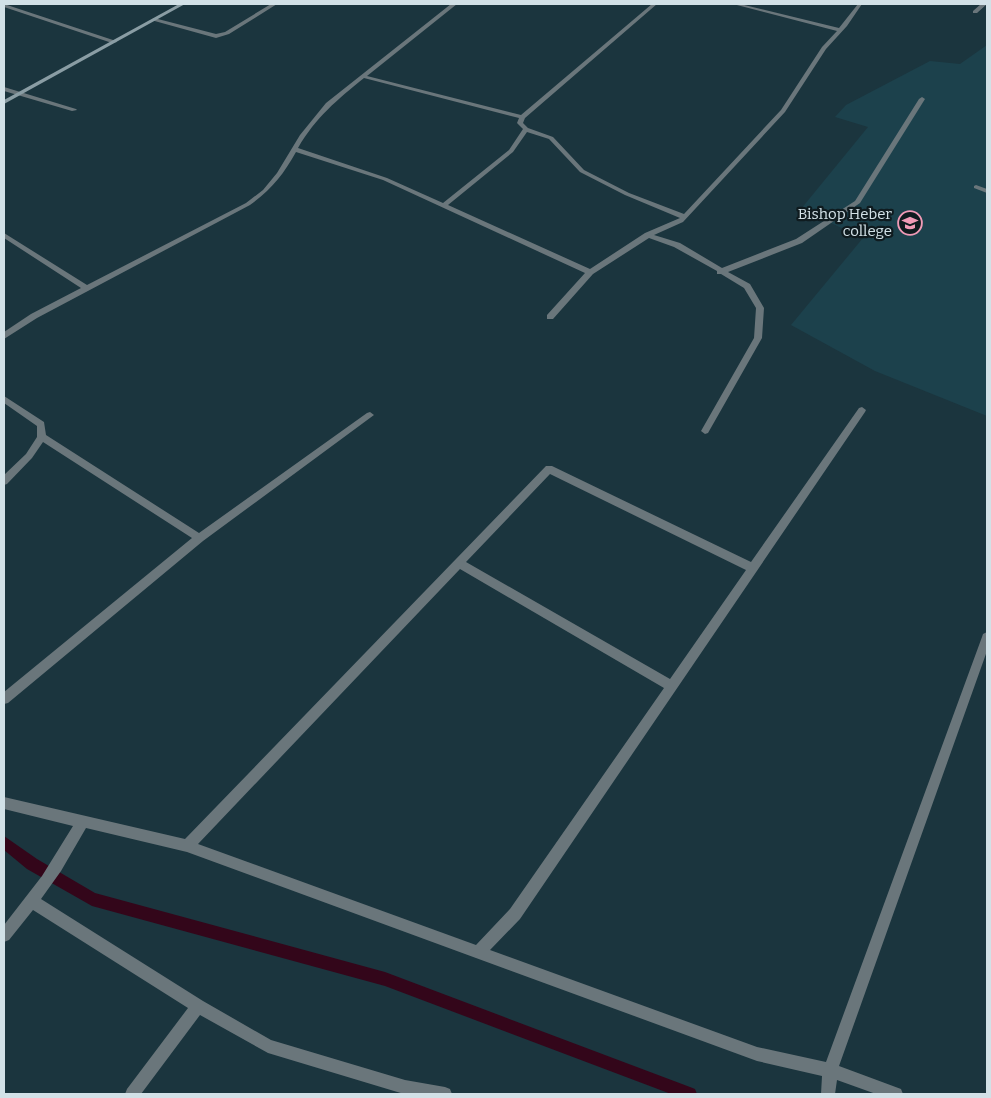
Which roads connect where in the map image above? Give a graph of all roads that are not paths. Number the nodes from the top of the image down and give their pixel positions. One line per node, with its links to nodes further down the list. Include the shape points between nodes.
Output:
1 (182, 4): 10 (street)
2 (274, 4): 10 (street, via 227,33 216,36)
3 (454, 4): 13 (street)
4 (655, 4): 19 (street)
5 (735, 4): 11 (street)
6 (860, 4): 11 (street)
7 (984, 4): 9 (street)
8 (4, 5): 12 (street)
9 (975, 12)
10 (154, 20): 12 (street)
11 (840, 30): 25 (street, via 824,48 783,111)
12 (114, 42): 15 (street)
13 (362, 76): 19 (street); 21 (street, via 328,104)
14 (4, 90): 15 (street)
15 (17, 95): 17 (street); 18 (street)
16 (922, 99): 29 (street, via 858,202 799,241)
17 (4, 102)
18 (74, 110)
19 (522, 118): 20 (street, via 520,124)
20 (526, 129): 24 (street, via 511,150); 25 (street, via 551,138 582,171 627,194)
21 (294, 148): 24 (street, via 385,179); 30 (street, via 280,174 248,204)
22 (976, 187): 23 (street)
23 (987, 191)
24 (443, 206): 28 (street)
25 (685, 217): 27 (street)
26 (4, 235): 30 (street)
27 (648, 235): 28 (street); 29 (street, via 677,245)
28 (590, 272): 31 (street)
29 (720, 272): 36 (street, via 747,286 760,308 758,338)
30 (86, 288): 32 (street)
31 (550, 317)
32 (4, 336)
33 (4, 399): 37 (street, via 41,424)
34 (862, 410): 41 (street)
35 (370, 415): 39 (street)
36 (705, 431)
37 (42, 436): 38 (street, via 29,456); 39 (street)
38 (4, 481)
39 (199, 538): 44 (street)
40 (459, 563): 41 (street, via 549,468); 43 (street); 47 (street)
41 (753, 568): 43 (street)
42 (987, 637): 52 (street)
43 (672, 686): 50 (street, via 515,914)
44 (4, 699)
45 (4, 803): 46 (street)
46 (83, 821): 47 (street); 48 (street)
47 (188, 846): 50 (street)
48 (33, 902): 49 (street); 51 (street)
49 (4, 935)
50 (480, 952): 52 (street, via 757,1054)
51 (198, 1006): 53 (street, via 268,1046); 54 (street)
52 (830, 1070): 56 (street); 57 (street)
53 (403, 1091): 55 (street)
54 (132, 1094)
55 (445, 1094)
56 (828, 1094)
57 (896, 1094)

